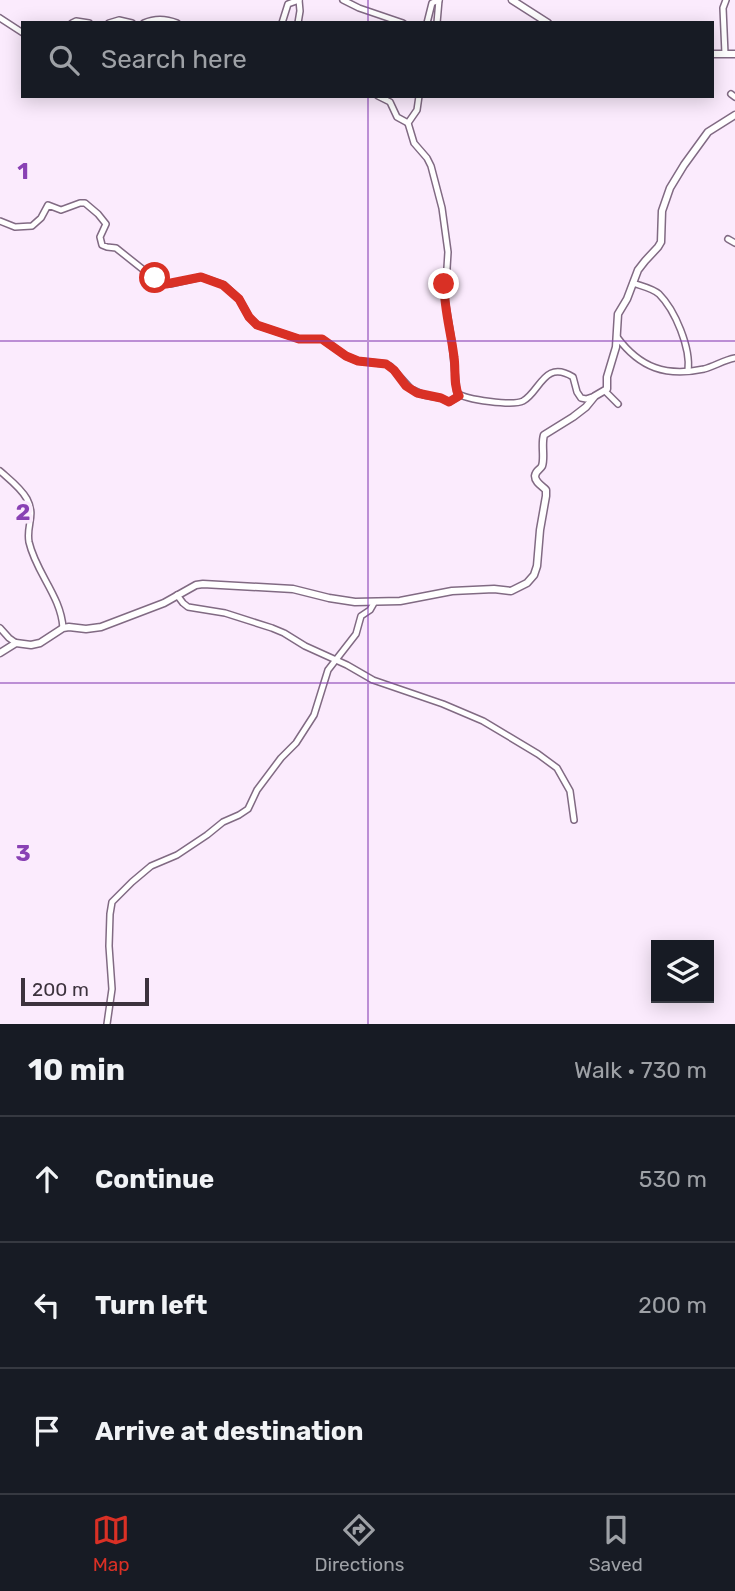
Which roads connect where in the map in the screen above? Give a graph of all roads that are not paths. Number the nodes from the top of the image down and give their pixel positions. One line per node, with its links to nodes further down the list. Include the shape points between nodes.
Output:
1 (299, 0): 9 (street, via 288,4); 10 (street)
2 (343, 0): 11 (street)
3 (439, 0): 12 (street, via 432,3); 13 (street)
4 (512, 0): 14 (street)
5 (726, 0): 17 (street)
6 (0, 18): 15 (street)
7 (152, 21): 8 (street)
8 (173, 21)
9 (283, 21)
10 (298, 21)
11 (397, 21)
12 (428, 21)
13 (437, 21)
14 (545, 21)
15 (21, 32)
16 (714, 54): 17 (street)
17 (725, 54): 18 (street)
18 (735, 54)
19 (382, 98): 22 (street)
20 (419, 98): 22 (street)
21 (735, 115): 26 (street, via 708,132 673,182 662,211 661,242 641,265)
22 (408, 123): 31 (street, via 414,143 431,166 442,208 447,252 444,300)
23 (0, 221): 31 (street, via 15,227 32,226 48,205 61,210 85,203 106,222 102,245 116,248 160,283 204,277 226,286 257,325 299,339 322,339 358,361 386,364 406,386 424,395 449,402)
24 (728, 239): 25 (street)
25 (735, 243)
26 (633, 283): 27 (street, via 618,314); 29 (street, via 658,294 673,312 688,354)
27 (617, 337): 29 (street, via 652,368); 30 (street)
28 (735, 358): 29 (street)
29 (688, 371)
30 (605, 391): 32 (street); 33 (street)
31 (459, 396): 32 (street, via 519,402 530,396 542,379 556,373 573,377 581,398)
32 (595, 396): 36 (street, via 542,440 543,465 536,478 546,496 536,570 529,582 510,591 452,591)
33 (618, 404)
34 (0, 471): 38 (street, via 29,504 30,543 59,606)
35 (177, 595): 36 (street, via 203,584 293,589); 38 (street, via 101,627); 41 (street, via 188,607 261,624)
36 (374, 603): 41 (street, via 361,615 356,634)
37 (0, 628): 39 (street)
38 (63, 628): 39 (street, via 35,645)
39 (16, 643): 40 (street)
40 (0, 653)
41 (335, 660): 42 (street, via 373,680 483,721 538,754 557,768 567,783); 43 (street, via 314,715 257,790 248,809 223,821 177,855 151,866 112,902 112,989)
42 (573, 820)
43 (107, 1024)

